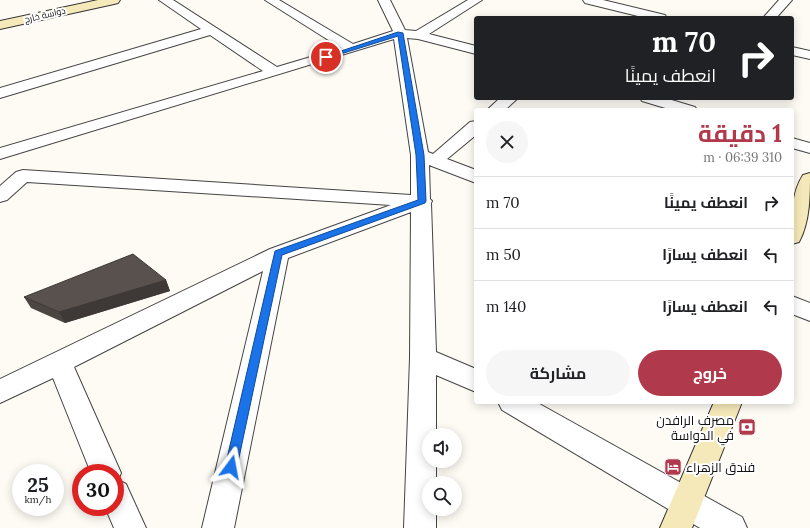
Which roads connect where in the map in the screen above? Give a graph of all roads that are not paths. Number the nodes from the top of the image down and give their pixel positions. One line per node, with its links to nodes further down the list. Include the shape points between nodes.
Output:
1 (165, 0): 14 (street)
2 (271, 0): 16 (street)
3 (384, 0): 15 (street)
4 (476, 0): 15 (street)
5 (589, 0): 9 (street)
6 (628, 0): 9 (street)
7 (786, 0): 12 (street)
8 (108, 1): 13 (street, دواسة خارج)
9 (617, 7): 10 (street); 11 (street)
10 (606, 16)
11 (653, 16)
12 (771, 16)
13 (0, 26)
14 (210, 31): 20 (street); 21 (street)
15 (409, 34): 16 (street); 17 (street); 32 (street)
16 (352, 50): 20 (street)
17 (474, 50)
18 (794, 51): 19 (street)
19 (810, 55)
20 (275, 72): 30 (street)
21 (0, 93)
22 (508, 100): 25 (street)
23 (655, 100): 26 (street)
24 (698, 100): 27 (street)
25 (498, 108)
26 (682, 108)
27 (691, 108)
28 (474, 127): 32 (street)
29 (794, 144): 31 (street)
30 (3, 148): 33 (street)
31 (810, 148)
32 (428, 158): 34 (street); 37 (street)
33 (23, 176): 36 (street); 37 (street)
34 (474, 176)
35 (810, 179): 38 (street)
36 (0, 196)
37 (422, 201): 39 (street); 42 (street)
38 (794, 231)
39 (278, 254): 43 (street); 52 (street)
40 (794, 306): 41 (street)
41 (810, 312)
42 (423, 358): 44 (street); 53 (street)
43 (59, 362): 45 (street); 48 (street)
44 (474, 379)
45 (0, 392)
46 (515, 404): 50 (street)
47 (727, 404): 50 (street)
48 (102, 464)
49 (124, 514): 51 (street)
50 (680, 515): 54 (street)
51 (130, 528)
52 (218, 528)
53 (420, 528)
54 (731, 528)

